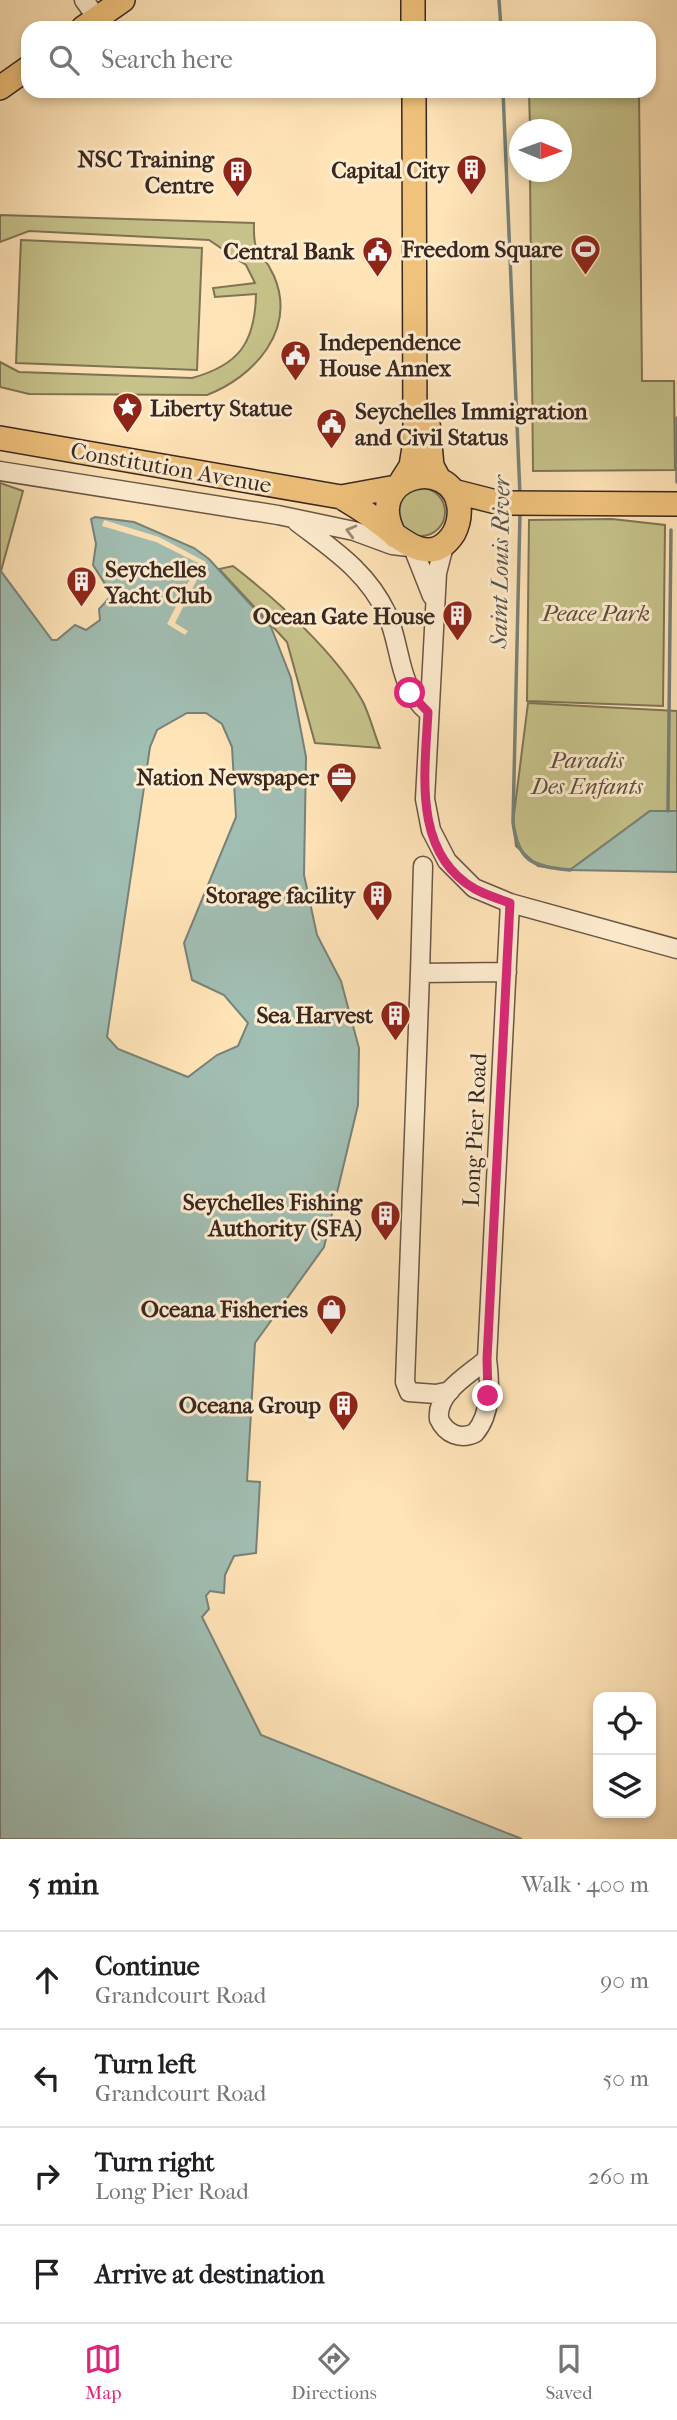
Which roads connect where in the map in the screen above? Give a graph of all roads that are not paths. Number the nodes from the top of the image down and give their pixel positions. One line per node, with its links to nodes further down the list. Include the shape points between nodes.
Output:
1 (123, 0): 4 (main road)
2 (413, 0): 5 (main road)
3 (429, 0): 6 (main road)
4 (88, 15)
5 (413, 21)
6 (429, 21)
7 (21, 73): 8 (main road)
8 (1, 86)
9 (414, 98): 14 (main road, via 415,441 411,466)
10 (428, 98): 13 (main road, via 428,439 432,466)
11 (0, 438): 15 (main road, Constitution Avenue)
12 (0, 471): 18 (street)
13 (446, 485): 14 (main road, via 425,476); 16 (main road); 19 (main road, via 458,503)
14 (397, 486): 15 (main road, Constitution Avenue); 20 (main road, via 386,512)
15 (341, 497): 20 (main road, Constitution Avenue)
16 (504, 503): 17 (main road); 19 (main road)
17 (677, 504)
18 (291, 517): 20 (street, one-way to 18); 22 (street, via 363,575 388,616 410,693)
19 (451, 536): 20 (main road, via 429,549); 21 (street, via 437,573)
20 (406, 544): 21 (street)
21 (434, 603): 22 (street)
22 (428, 712): 24 (street, via 425,799 431,830 457,873 474,888)
23 (423, 866): 27 (street)
24 (510, 903): 25 (street); 26 (street, Long Pier Road)
25 (677, 949)
26 (507, 972): 27 (street); 28 (street, Long Pier Road)
27 (421, 973): 29 (street, via 405,1382 409,1392)
28 (487, 1359): 29 (street); 29 (street, Long Pier Road, via 486,1409 475,1433 457,1435 443,1427 438,1412)
29 (450, 1391)

